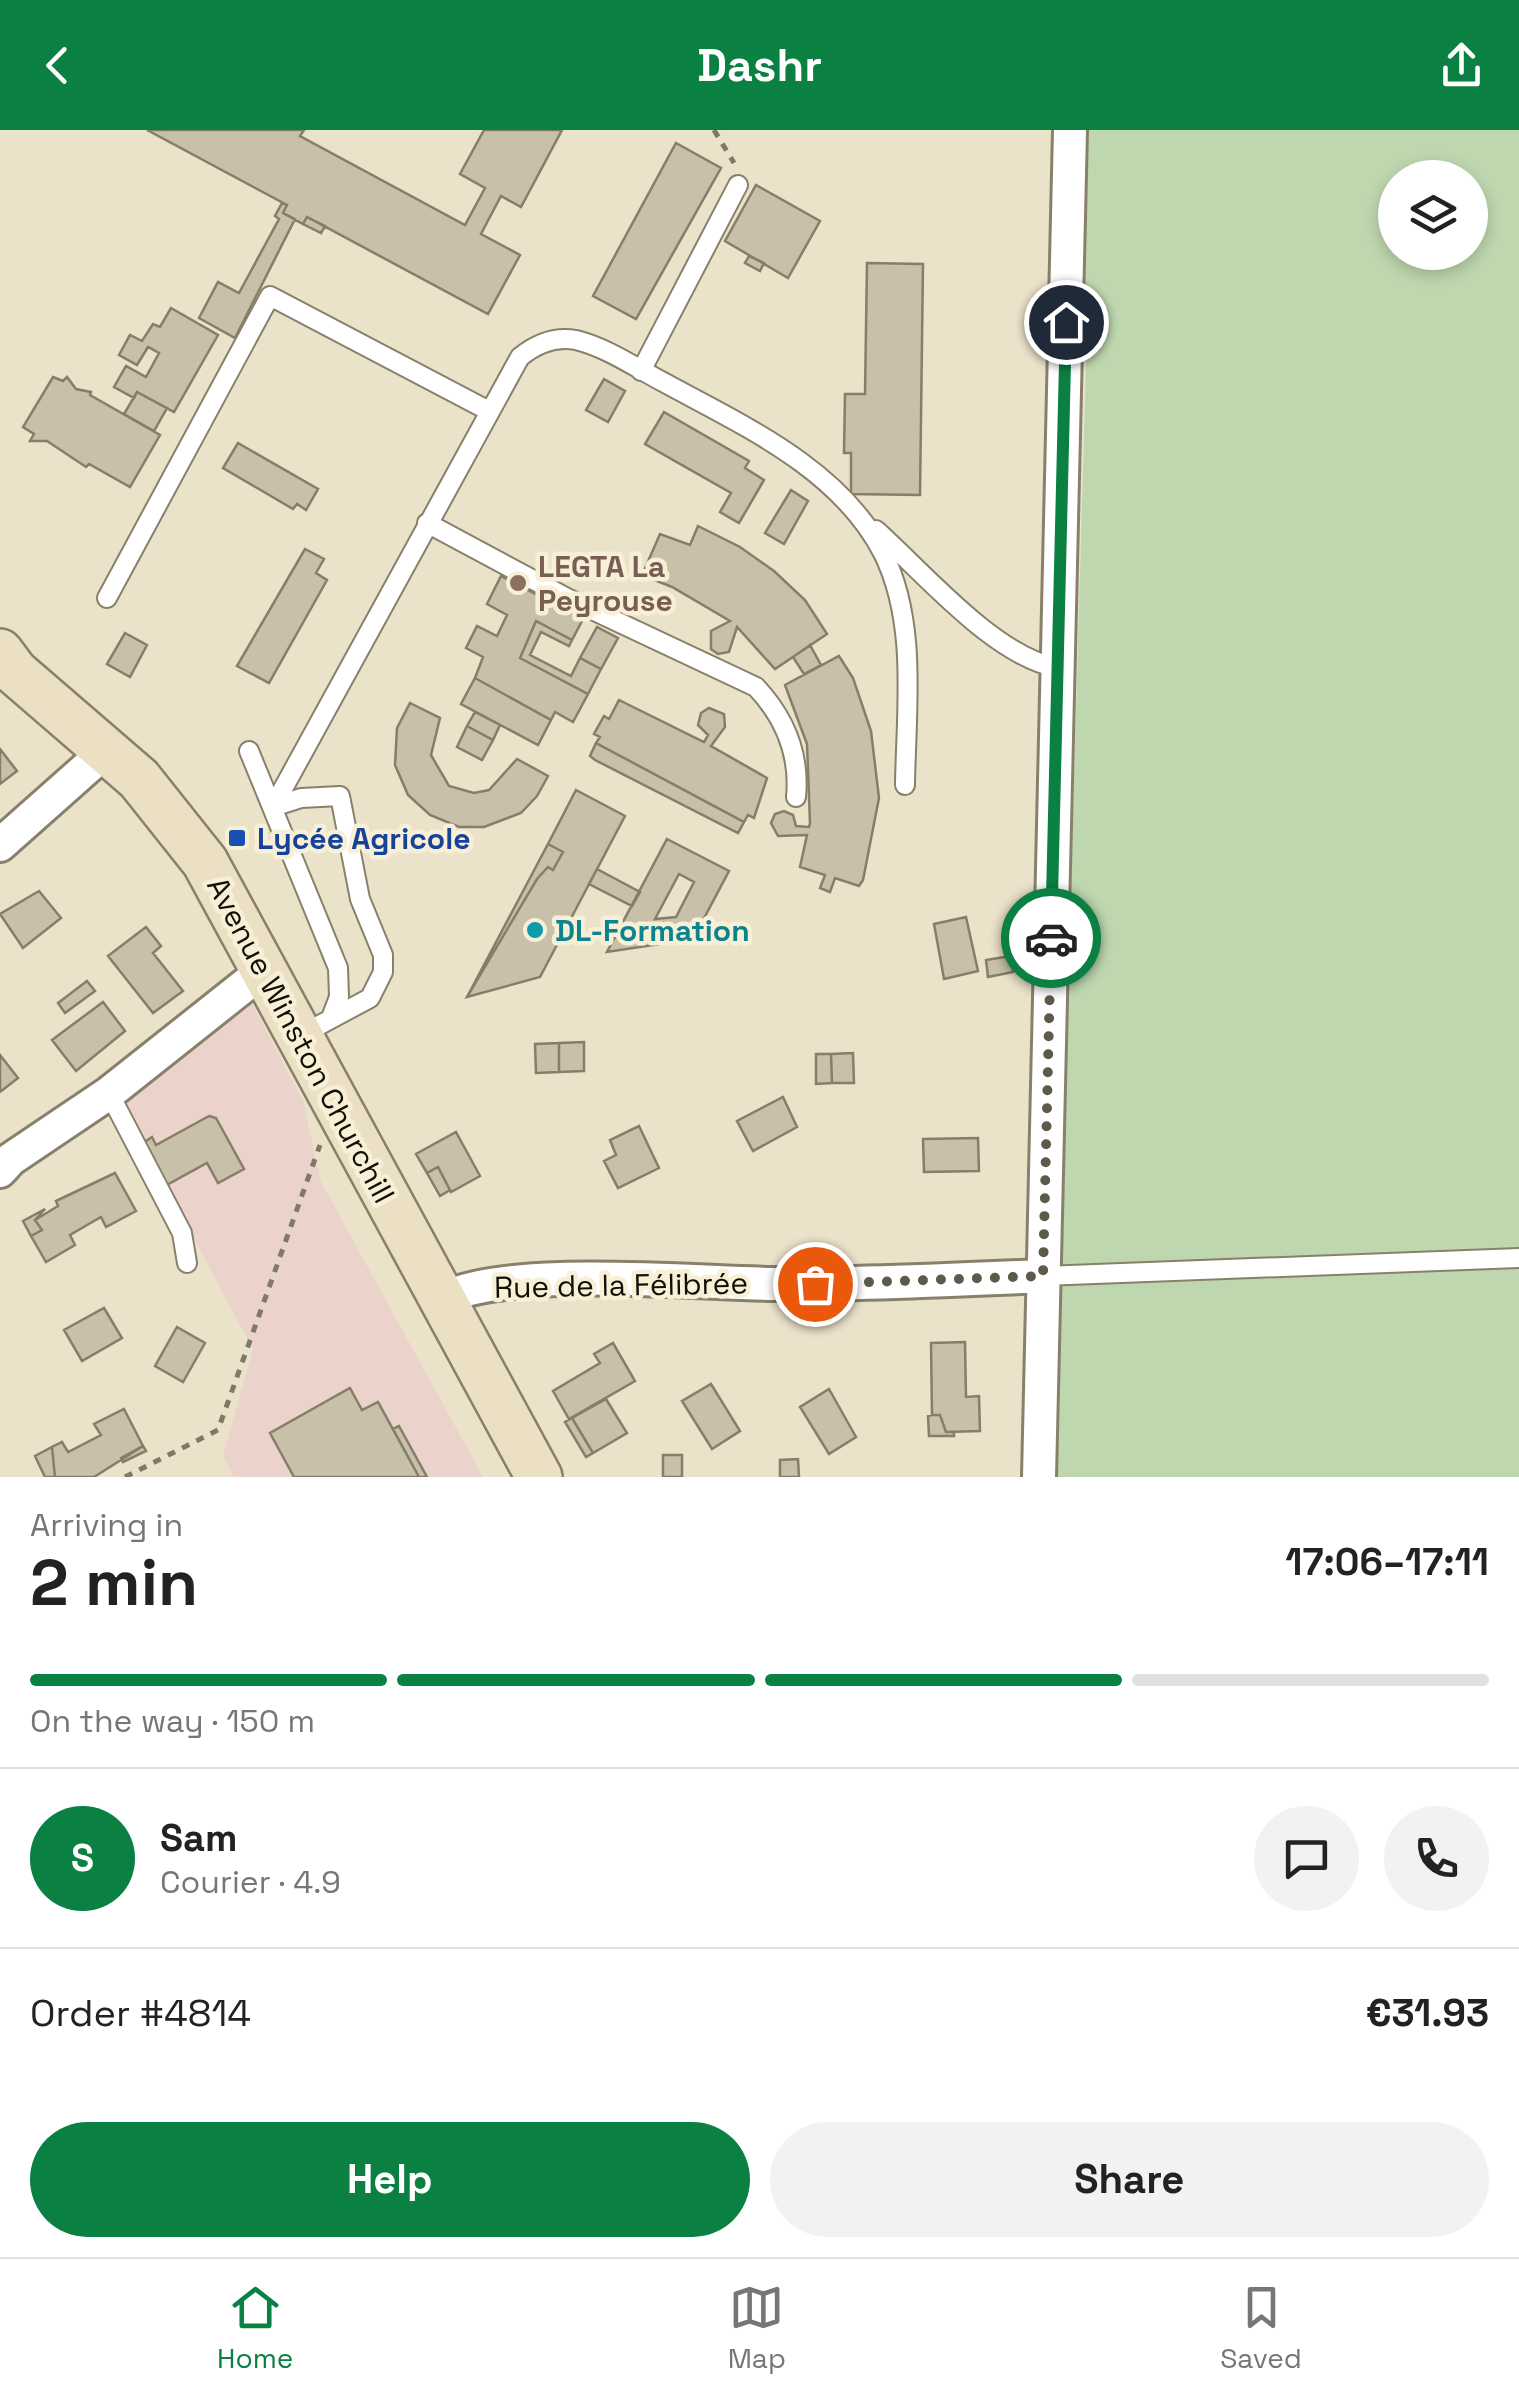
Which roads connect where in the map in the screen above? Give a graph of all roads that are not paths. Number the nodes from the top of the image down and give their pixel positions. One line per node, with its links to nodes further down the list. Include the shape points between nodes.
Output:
1 (1070, 130): 9 (street)
2 (738, 185): 3 (lane)
3 (641, 371): 4 (lane, via 575,340 536,344 520,357); 5 (lane, via 792,455)
4 (490, 411): 6 (lane); 7 (lane, via 270,296)
5 (861, 516): 9 (lane, via 1000,642); 12 (lane, via 888,566 904,625)
6 (427, 524): 13 (lane, via 756,687 775,707 796,756); 14 (lane)
7 (107, 598)
8 (0, 652): 10 (main road, Avenue Winston Churchill)
9 (1058, 668): 22 (street)
10 (108, 750): 15 (street); 16 (main road, Avenue Winston Churchill, via 205,862)
11 (248, 751): 14 (lane)
12 (905, 786)
13 (796, 797)
14 (273, 807): 17 (lane, via 338,968 339,997); 17 (lane, via 340,796 360,899 383,955 370,998)
15 (0, 845)
16 (264, 970): 17 (main road, Avenue Winston Churchill); 18 (street)
17 (315, 1027): 23 (main road, Avenue Winston Churchill)
18 (108, 1093): 19 (street); 21 (lane, via 182,1233)
19 (4, 1161)
20 (1519, 1258): 22 (lane)
21 (186, 1263)
22 (1043, 1276): 23 (street, Rue de la Félibrée, via 494,1283); 25 (street)
23 (441, 1300): 24 (main road, Avenue Winston Churchill)
24 (539, 1477)
25 (1039, 1477)

